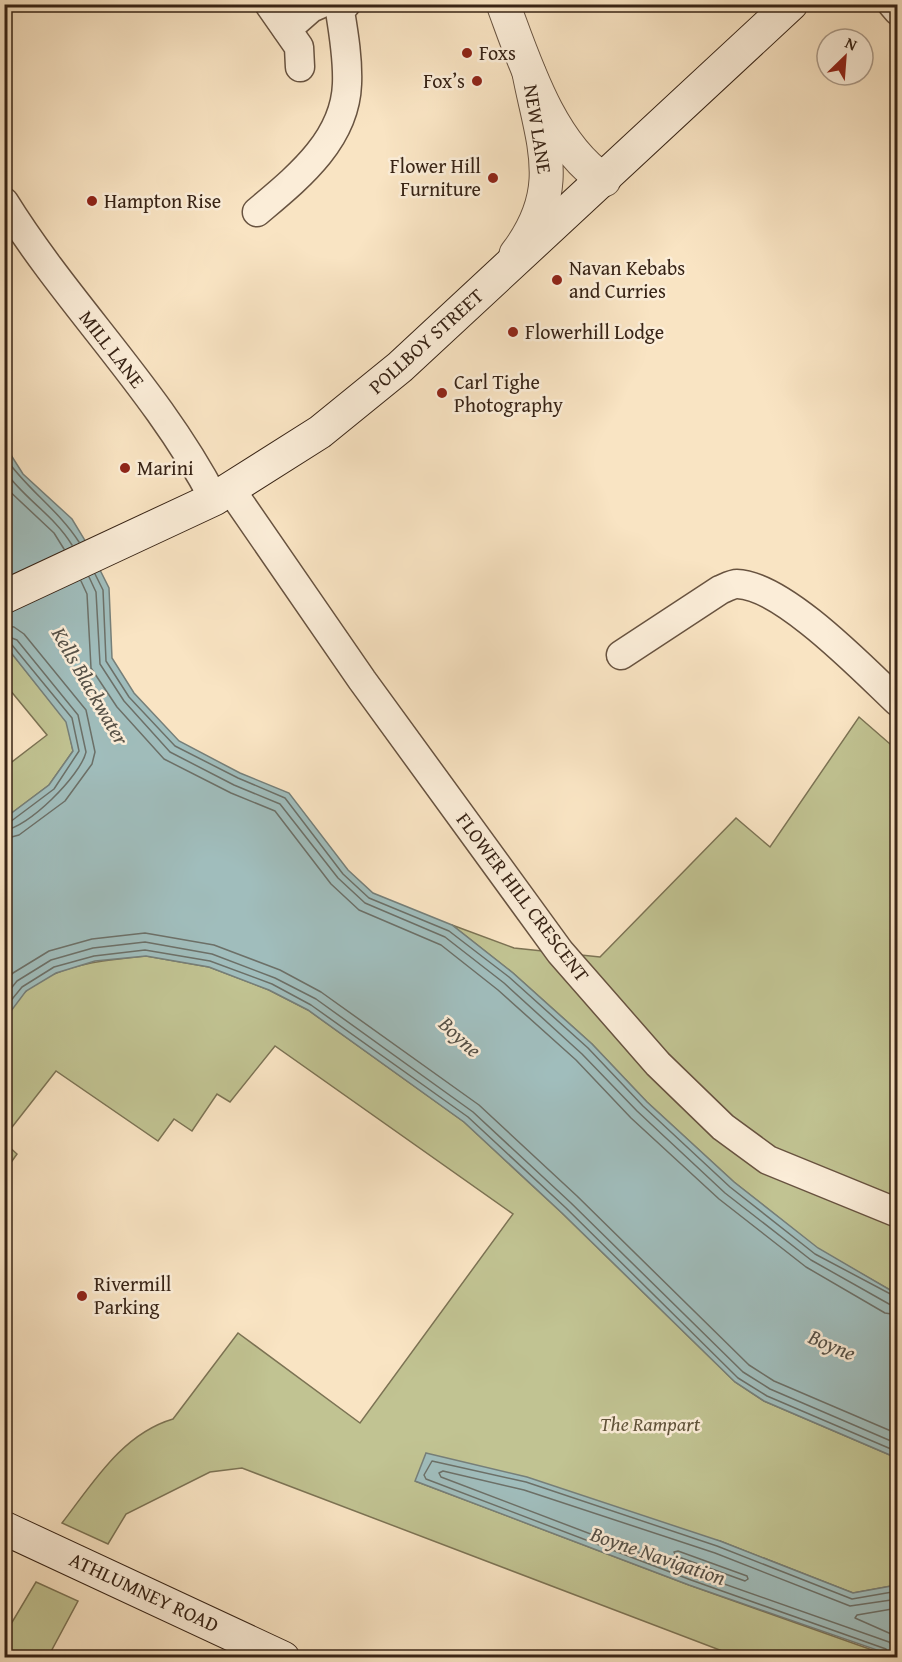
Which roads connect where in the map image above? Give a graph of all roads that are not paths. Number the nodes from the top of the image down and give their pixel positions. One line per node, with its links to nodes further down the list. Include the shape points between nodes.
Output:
1 (269, 4): 8 (street)
2 (320, 4): 8 (street)
3 (346, 4): 13 (street, via 340,10 347,87 336,128 305,171)
4 (503, 4): 10 (main road, NEW LANE)
5 (791, 4): 11 (main road, POLLBOY STREET)
6 (892, 4): 7 (street)
7 (897, 11)
8 (287, 29): 9 (street, via 299,47)
9 (300, 67)
10 (529, 74): 11 (main road, NEW LANE, via 568,146 586,168); 14 (main road, NEW LANE, via 548,174 545,200 530,236)
11 (604, 180): 14 (main road, POLLBOY STREET)
12 (4, 202): 15 (street, MILL LANE, via 68,294)
13 (256, 213)
14 (497, 279): 15 (main road, POLLBOY STREET, via 400,368 320,432)
15 (223, 494): 16 (main road, POLLBOY STREET); 19 (street, FLOWER HILL CRESCENT, via 560,952 658,1064 723,1127 768,1160)
16 (4, 597)
17 (621, 655): 18 (street, via 720,590 735,584 751,586 819,627)
18 (897, 702)
19 (897, 1213)
20 (4, 1528): 21 (main road, ATHLUMNEY ROAD)
21 (283, 1658)

